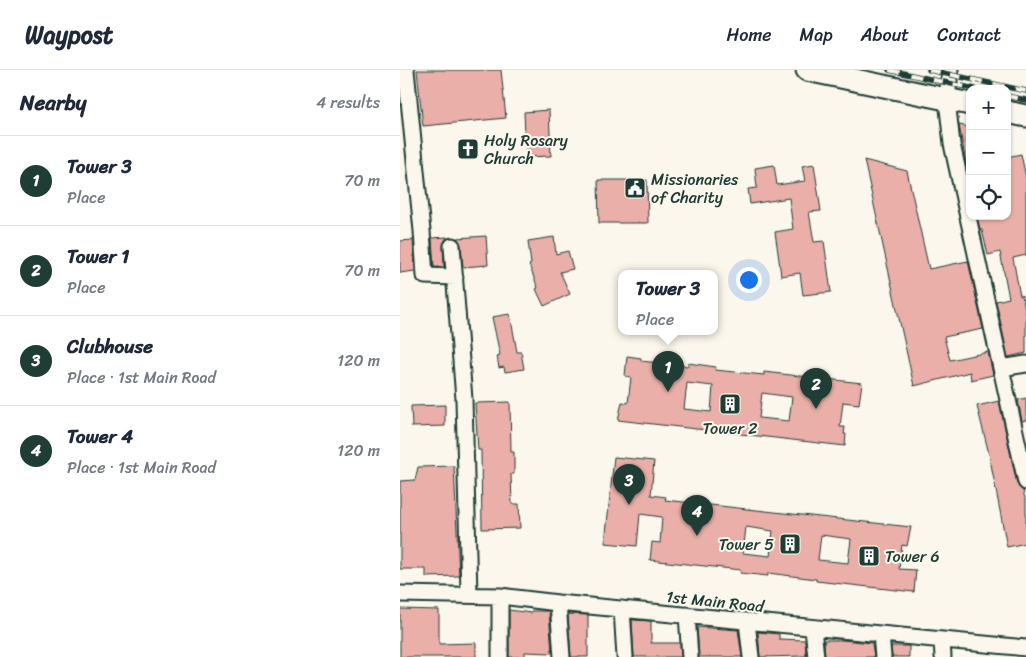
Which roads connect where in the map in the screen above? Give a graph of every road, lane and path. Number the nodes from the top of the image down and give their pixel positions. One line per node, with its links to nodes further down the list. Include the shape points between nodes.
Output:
1 (406, 70): 9 (street, via 425,276)
2 (807, 70): 4 (main road)
3 (950, 70): 4 (street)
4 (947, 100): 5 (main road); 11 (street, via 952,144)
5 (966, 103)
6 (1011, 113): 7 (main road)
7 (1026, 116)
8 (452, 246): 9 (street)
9 (455, 277): 14 (street, via 464,399)
10 (1026, 364): 11 (street)
11 (1001, 368): 12 (street)
12 (1026, 482)
13 (400, 594): 14 (street, 1st Main Road)
14 (469, 594): 15 (street, 1st Main Road)
15 (500, 596): 16 (street, 1st Main Road); 24 (street)
16 (558, 603): 17 (street, 1st Main Road); 25 (street)
17 (622, 609): 18 (street, 1st Main Road); 26 (street)
18 (687, 615): 19 (street, 1st Main Road); 27 (street)
19 (747, 622): 20 (street, 1st Main Road); 28 (street)
20 (813, 628): 21 (street, 1st Main Road); 29 (street)
21 (881, 634): 22 (street, 1st Main Road); 30 (street)
22 (942, 640): 23 (street, 1st Main Road); 31 (street)
23 (1022, 651)
24 (500, 657)
25 (562, 657)
26 (625, 657)
27 (690, 657)
28 (750, 657)
29 (816, 657)
30 (882, 657)
31 (943, 657)

